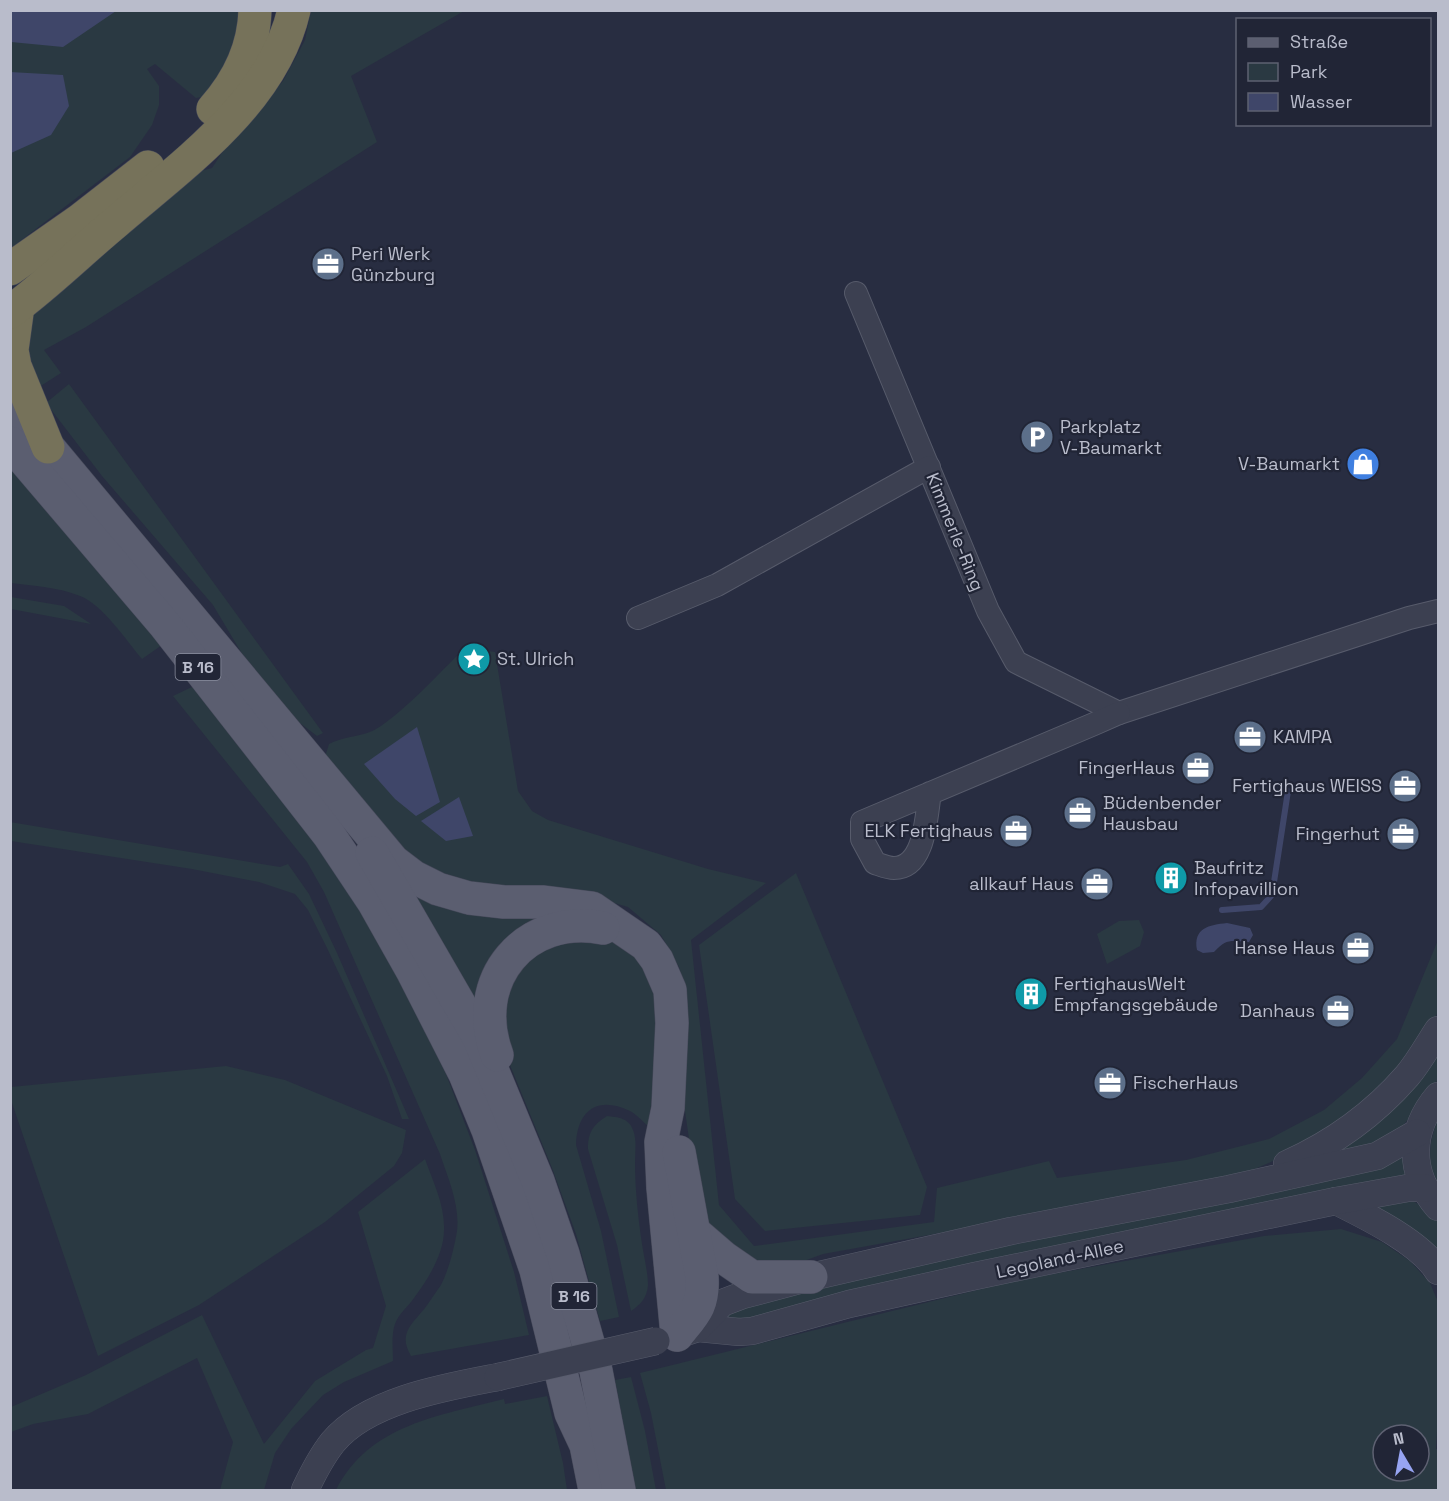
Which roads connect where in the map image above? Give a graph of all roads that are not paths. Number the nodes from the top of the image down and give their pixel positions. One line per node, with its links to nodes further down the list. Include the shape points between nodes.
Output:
1 (255, 10): 3 (highway, via 248,52 237,77 215,107 160,157)
2 (294, 10): 5 (highway, via 291,27 275,61 233,120)
3 (10, 269)
4 (856, 293): 9 (street, Kimmerle-Ring)
5 (14, 309): 8 (highway, via 15,366)
6 (10, 399): 8 (main road, B 16)
7 (10, 443): 28 (main road, B 16, via 165,625 329,835 379,911 465,1074 488,1130 536,1270)
8 (48, 447): 14 (main road, B 16)
9 (929, 467): 11 (street, via 717,585); 12 (street, Kimmerle-Ring, via 988,611 1016,662)
10 (1438, 611): 12 (street)
11 (638, 618)
12 (1119, 713): 13 (street)
13 (930, 793)
14 (339, 798): 15 (main road, via 393,861 438,889 469,898 592,909); 18 (main road, B 16, via 479,1038)
15 (631, 933): 18 (main road, via 590,926 548,930 525,942 507,960 496,979 490,1024 507,1079); 19 (main road, via 657,960 670,990)
16 (1438, 1030): 21 (street, via 1407,1076 1365,1117 1319,1150)
17 (1438, 1096): 20 (street, Legoland-Allee, via 1427,1109)
18 (508, 1108): 32 (main road, B 16, via 563,1254 596,1371)
19 (668, 1108): 24 (main road); 27 (main road, via 661,1142)
20 (1417, 1133): 21 (street, Legoland-Allee, via 1377,1156); 22 (street, Legoland-Allee, via 1416,1159)
21 (1229, 1189): 26 (street, Legoland-Allee, via 1011,1231)
22 (1432, 1197): 23 (street, Legoland-Allee, via 1408,1188)
23 (1336, 1201): 25 (street, via 1368,1216 1415,1248); 27 (street, Legoland-Allee, via 849,1304 752,1331)
24 (694, 1232): 26 (main road, via 752,1277); 27 (main road, via 703,1292 701,1303)
25 (1438, 1270)
26 (811, 1277): 27 (street, Legoland-Allee, via 722,1303)
27 (677, 1335): 29 (street, bridge, via 399,1400 357,1421 334,1441 316,1465)
28 (571, 1413): 30 (main road, via 570,1449); 31 (main road, B 16, via 586,1445)
29 (305, 1491)
30 (577, 1491)
31 (595, 1491)
32 (619, 1491)

